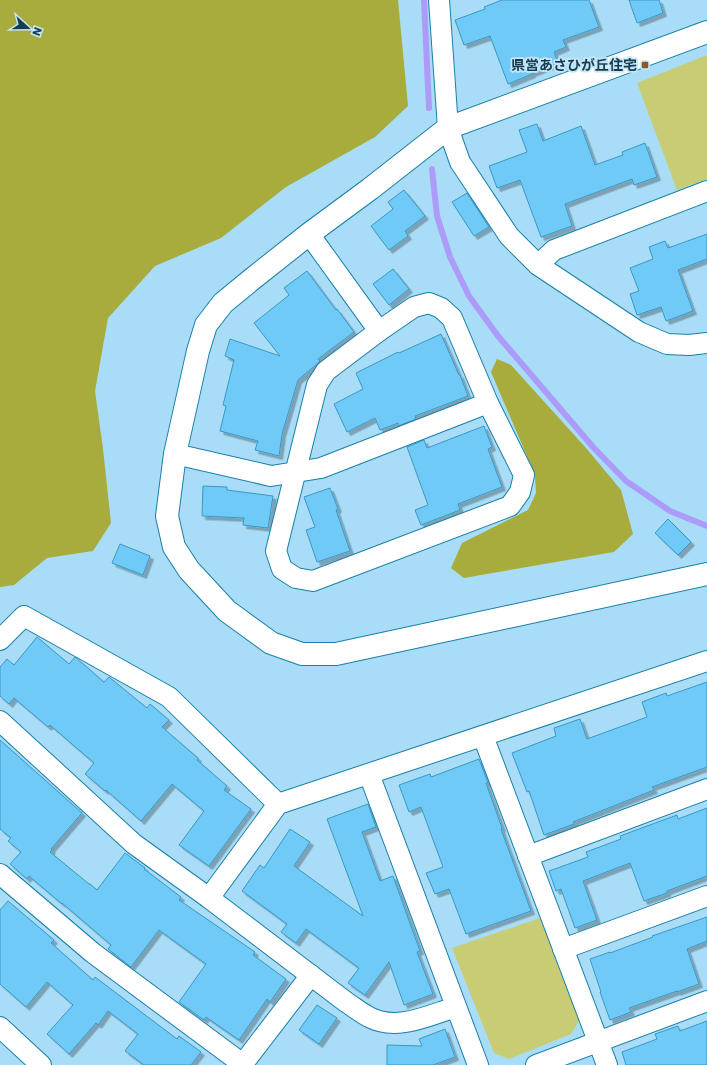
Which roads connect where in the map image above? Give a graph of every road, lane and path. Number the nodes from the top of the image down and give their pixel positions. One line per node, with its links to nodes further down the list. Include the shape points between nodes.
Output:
1 (442, 1): 3 (street)
2 (707, 32): 3 (street)
3 (448, 128): 5 (street); 6 (street, via 460,162 509,236)
4 (707, 191): 6 (street, via 554,250)
5 (309, 234): 7 (street); 10 (street, via 223,303 206,325)
6 (538, 265): 8 (street, via 639,332 667,344)
7 (379, 331): 9 (street, via 414,307 429,303 441,308 452,318); 11 (street, via 326,371 317,385)
8 (707, 343)
9 (488, 403): 11 (street, via 321,468); 11 (street, via 524,475 520,492 510,506 312,581 296,578 282,569 276,551)
10 (175, 454): 11 (street, via 271,476); 12 (street, via 167,516 174,547 189,570 227,611 271,643 302,654 336,654)
11 (296, 472)
12 (707, 574)
13 (0, 640): 19 (street, via 24,616 169,697)
14 (707, 661): 16 (street)
15 (0, 720): 23 (street, via 134,844)
16 (483, 736): 17 (street); 20 (street)
17 (370, 774): 19 (street); 27 (street)
18 (707, 789): 20 (street)
19 (278, 804): 23 (street)
20 (528, 856): 24 (street)
21 (0, 874): 31 (street, via 92,953)
22 (707, 896): 24 (street)
23 (209, 898): 25 (street)
24 (563, 949): 29 (street)
25 (311, 975): 27 (street, via 370,1018 387,1023 405,1023); 31 (street)
26 (707, 1001): 29 (street)
27 (456, 1007): 32 (street)
28 (0, 1026): 30 (street)
29 (598, 1042): 33 (street); 34 (street)
30 (41, 1065)
31 (243, 1065)
32 (478, 1065)
33 (536, 1065)
34 (607, 1065)

